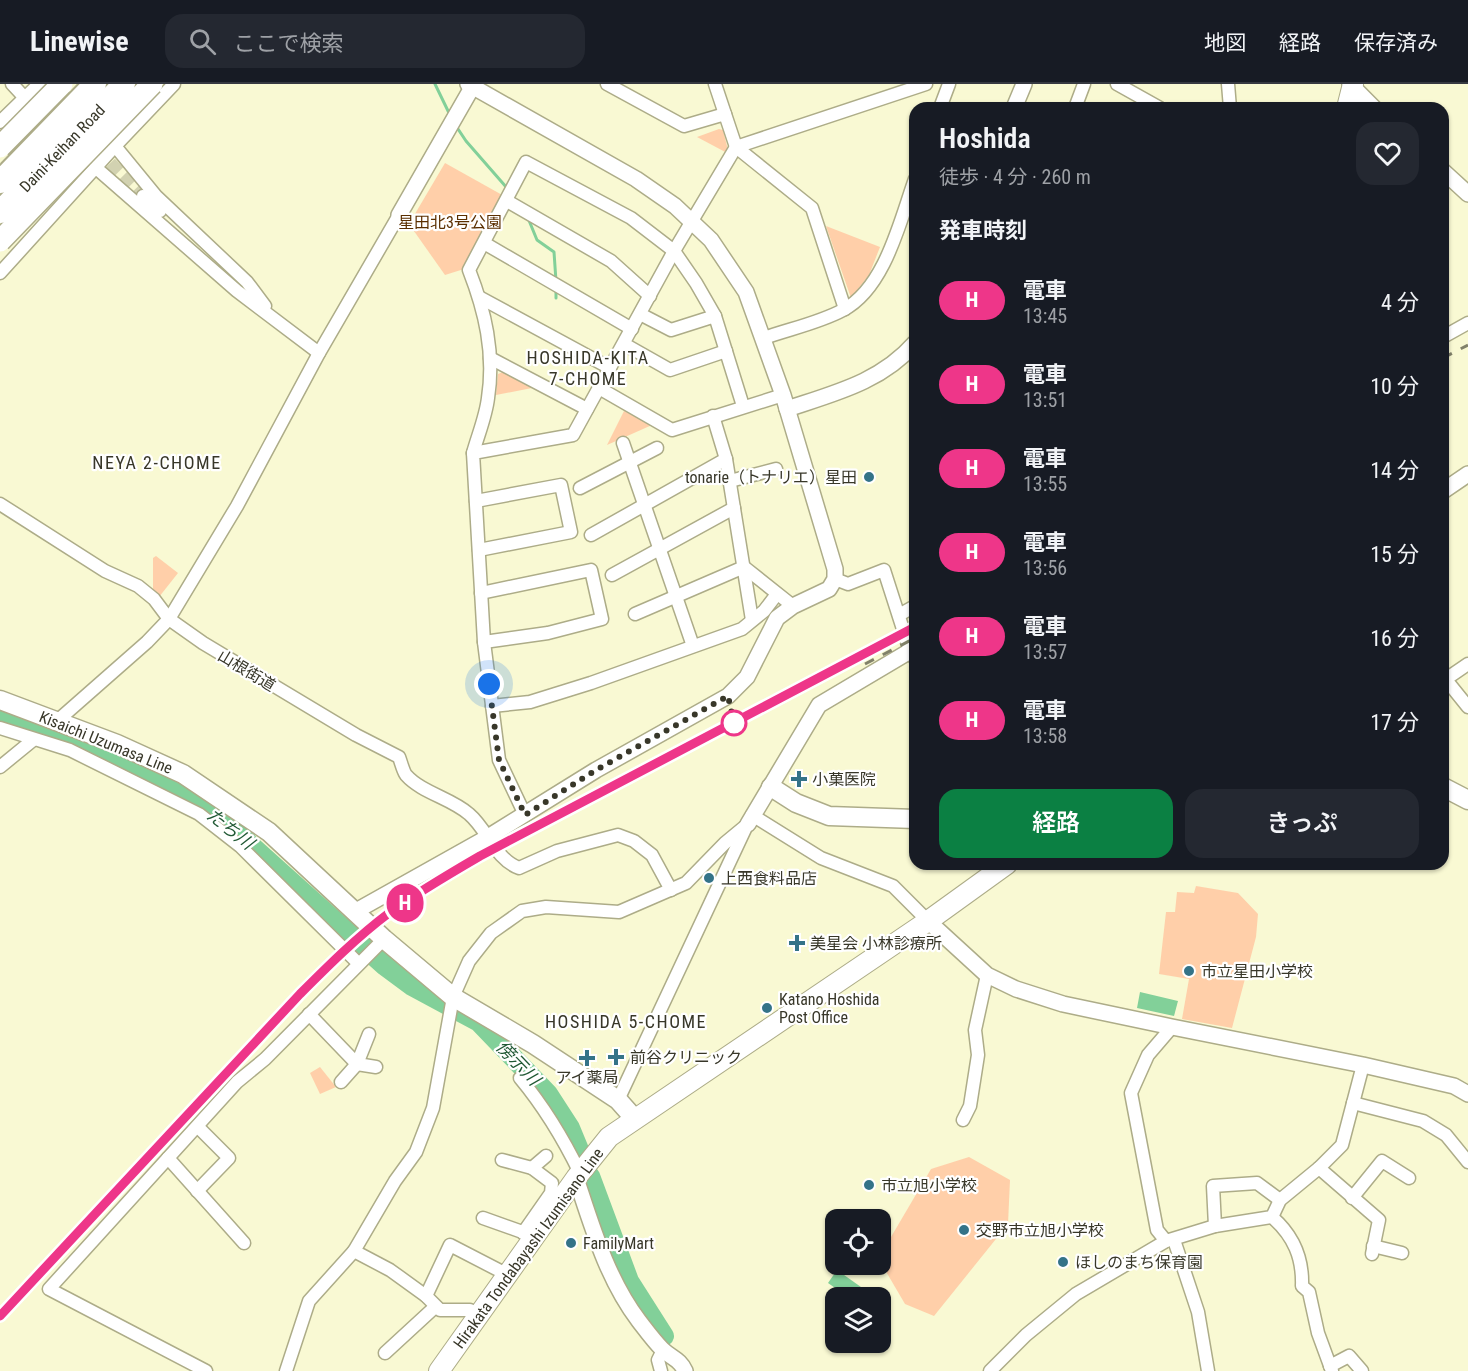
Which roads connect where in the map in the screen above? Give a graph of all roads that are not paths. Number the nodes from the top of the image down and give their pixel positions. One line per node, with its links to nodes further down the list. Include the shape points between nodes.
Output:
1 (12, 84): 17 (street)
2 (39, 84): 17 (street)
3 (62, 84): 29 (highway, bridge)
4 (124, 84): 18 (highway, Daini-Keihan Road, bridge)
5 (152, 84): 43 (highway, bridge)
6 (174, 84): 28 (street)
7 (607, 84): 26 (street, via 684,126)
8 (926, 84): 30 (street)
9 (949, 84): 19 (street)
10 (1024, 84): 20 (street)
11 (1084, 84): 21 (street)
12 (1117, 84): 22 (street)
13 (1228, 84): 23 (street)
14 (471, 85): 40 (street); 41 (street, via 636,179)
15 (718, 85): 26 (street)
16 (1352, 85): 24 (main road); 25 (street)
17 (25, 98): 27 (street)
18 (91, 99): 32 (highway, bridge); 34 (highway, Daini-Keihan Road, bridge); 39 (highway, Daini-Keihan Road, bridge); 42 (highway, bridge, via 20,210)
19 (942, 102)
20 (1016, 102)
21 (1077, 102)
22 (1149, 102)
23 (1230, 102)
24 (1348, 102)
25 (1368, 102)
26 (725, 114): 30 (street)
27 (0, 122)
28 (115, 146): 31 (street); 51 (street, via 156,196 247,282)
29 (0, 147)
30 (736, 147): 41 (street); 49 (street, via 812,208)
31 (95, 167): 46 (street); 51 (street, via 237,291)
32 (0, 171)
33 (1449, 177): 35 (street)
34 (0, 182)
35 (1468, 194)
36 (143, 196): 51 (street)
37 (507, 201): 44 (street); 45 (street, via 526,162 631,218); 47 (street, via 611,261)
38 (909, 205): 49 (street, via 880,273 862,297)
39 (0, 212)
40 (399, 215): 60 (street)
41 (692, 223): 45 (street); 56 (street, via 711,240 746,292)
42 (0, 230)
43 (0, 241)
44 (484, 243): 48 (street, via 469,270); 54 (street)
45 (674, 251): 47 (street); 52 (street)
46 (0, 273)
47 (650, 296): 50 (street)
48 (479, 297): 61 (street); 62 (street)
49 (845, 309): 56 (street)
50 (640, 314): 52 (street, via 671,330); 54 (street)
51 (271, 315): 60 (street)
52 (715, 316): 59 (street)
53 (1468, 323): 55 (street)
54 (632, 329): 57 (street)
55 (1449, 334)
56 (764, 338): 64 (street)
57 (624, 344): 59 (street, via 670,370); 62 (street)
58 (909, 350): 64 (street, via 874,378)
59 (726, 351): 65 (street)
60 (319, 353): 95 (street, via 237,506)
61 (490, 358): 66 (street); 70 (street, via 488,399)
62 (610, 368): 63 (street)
63 (599, 388): 66 (street); 67 (street, via 672,430)
64 (785, 402): 65 (street); 87 (street)
65 (743, 406): 67 (street)
66 (587, 409): 70 (street, via 573,435)
67 (713, 416): 71 (street)
68 (623, 442): 72 (street)
69 (657, 448): 72 (street)
70 (473, 453): 78 (street)
71 (726, 459): 75 (street); 80 (street)
72 (629, 462): 77 (street); 80 (street)
73 (776, 469): 75 (street)
74 (1468, 474): 76 (street)
75 (730, 481): 81 (street)
76 (1449, 487)
77 (580, 488)
78 (476, 501): 84 (street); 84 (street, via 561,485 571,532)
79 (0, 504): 95 (street, 山根街道, via 105,571 138,586 154,599)
80 (644, 505): 82 (street); 83 (street)
81 (734, 508): 83 (street); 85 (street)
82 (591, 535)
83 (659, 549): 86 (street); 90 (street)
84 (479, 550): 88 (street)
85 (744, 567): 89 (street); 90 (street); 96 (street)
86 (612, 575)
87 (835, 579): 91 (street, via 829,588); 94 (street, via 848,584 884,570)
88 (481, 593): 97 (street); 97 (street, via 591,570 602,620)
89 (777, 594): 91 (street); 96 (street)
90 (676, 598): 93 (street); 99 (street)
91 (793, 606): 114 (street, via 777,618 747,677 728,696)
92 (909, 609): 94 (street)
93 (635, 614)
94 (899, 615): 98 (street)
95 (169, 620): 107 (street); 117 (street, 山根街道, via 356,735 399,757 405,774 458,804)
96 (752, 620): 99 (street, via 742,629)
97 (484, 642): 105 (street)
98 (909, 642)
99 (693, 646): 105 (street, via 530,702)
100 (909, 655): 111 (street, via 819,705)
101 (1468, 664): 102 (street)
102 (1449, 674)
103 (1449, 683): 106 (street)
104 (0, 700): 107 (main road, Kisaichi Uzumasa Line)
105 (492, 706): 114 (street, via 499,760)
106 (1468, 706)
107 (56, 722): 120 (main road, Kisaichi Uzumasa Line, via 183,774 269,832)
108 (0, 728): 109 (street)
109 (33, 740): 110 (street); 123 (street, via 70,750 199,814 240,846)
110 (0, 767)
111 (771, 787): 115 (main road, via 796,803 829,816); 116 (street)
112 (1449, 790): 113 (main road)
113 (1468, 800)
114 (525, 815): 117 (street)
115 (909, 819)
116 (750, 820): 119 (street, via 686,883); 121 (street, via 821,858 893,886); 135 (street)
117 (488, 837): 119 (street, 山根街道, via 508,863 519,868 557,851 618,835 652,855); 120 (street)
118 (999, 870): 121 (main road, Hirakata Tondabayashi Izumisano Line)
119 (671, 890): 125 (street, via 619,912 546,907 522,911 491,933 469,961)
120 (356, 911): 122 (main road, Kisaichi Uzumasa Line)
121 (928, 921): 124 (street); 137 (main road, Hirakata Tondabayashi Izumisano Line)
122 (381, 941): 123 (street); 125 (main road, Kisaichi Uzumasa Line)
123 (362, 960): 126 (street)
124 (987, 975): 127 (street, via 1064,1004); 138 (street, via 975,1030 978,1055 970,1106)
125 (451, 1004): 135 (main road, Kisaichi Uzumasa Line, via 533,1044); 157 (street, via 433,1108 416,1152)
126 (309, 1014): 129 (street); 139 (street, via 237,1082)
127 (1172, 1028): 130 (street); 155 (street, via 1148,1055 1131,1093 1157,1230)
128 (369, 1034): 129 (street)
129 (357, 1064): 131 (street); 133 (street)
130 (1363, 1065): 134 (street, via 1454,1086); 136 (street)
131 (376, 1068)
132 (520, 1078): 146 (street, via 543,1105)
133 (340, 1082)
134 (1468, 1094)
135 (618, 1100): 137 (main road, Kisaichi Uzumasa Line)
136 (1353, 1103): 143 (street, via 1423,1121 1446,1135); 145 (street, via 1342,1145)
137 (634, 1118): 146 (main road, Hirakata Tondabayashi Izumisano Line, via 609,1137)
138 (963, 1120)
139 (198, 1127): 141 (street); 148 (street, via 229,1158)
140 (546, 1156): 144 (street)
141 (168, 1158): 148 (street); 166 (street, via 49,1289)
142 (502, 1160): 144 (street)
143 (1468, 1162)
144 (532, 1168): 154 (street, via 552,1183 551,1193)
145 (1319, 1168): 149 (street); 150 (street)
146 (578, 1175): 154 (main road, Hirakata Tondabayashi Izumisano Line); 163 (street, via 596,1237 623,1297)
147 (1409, 1178): 149 (street, via 1383,1161)
148 (197, 1191): 156 (street)
149 (1352, 1198): 158 (street, via 1384,1223 1372,1250)
150 (1280, 1200): 151 (street); 153 (street, via 1257,1183 1210,1186)
151 (1272, 1217): 153 (street); 165 (street, via 1296,1248 1303,1267 1302,1286 1309,1292)
152 (483, 1218): 154 (street)
153 (1215, 1226): 155 (street)
154 (529, 1235): 159 (main road, Hirakata Tondabayashi Izumisano Line)
155 (1170, 1241): 171 (street, via 1076,1294); 172 (street, via 1198,1312)
156 (244, 1243)
157 (354, 1251): 160 (street); 167 (street, via 309,1301)
158 (1402, 1253)
159 (508, 1275): 160 (street, via 450,1245); 162 (main road, Hirakata Tondabayashi Izumisano Line)
160 (426, 1296): 161 (street)
161 (435, 1307): 162 (street, via 470,1310); 164 (street, via 407,1339)
162 (479, 1315): 168 (main road, Hirakata Tondabayashi Izumisano Line)
163 (663, 1350): 169 (street, via 658,1360); 170 (street, via 681,1362)
164 (385, 1353)
165 (1331, 1368): 173 (street, via 1349,1356)
166 (206, 1371)
167 (286, 1371)
168 (439, 1371)
169 (661, 1371)
170 (685, 1371)
171 (990, 1371)
172 (1208, 1371)
173 (1362, 1371)

